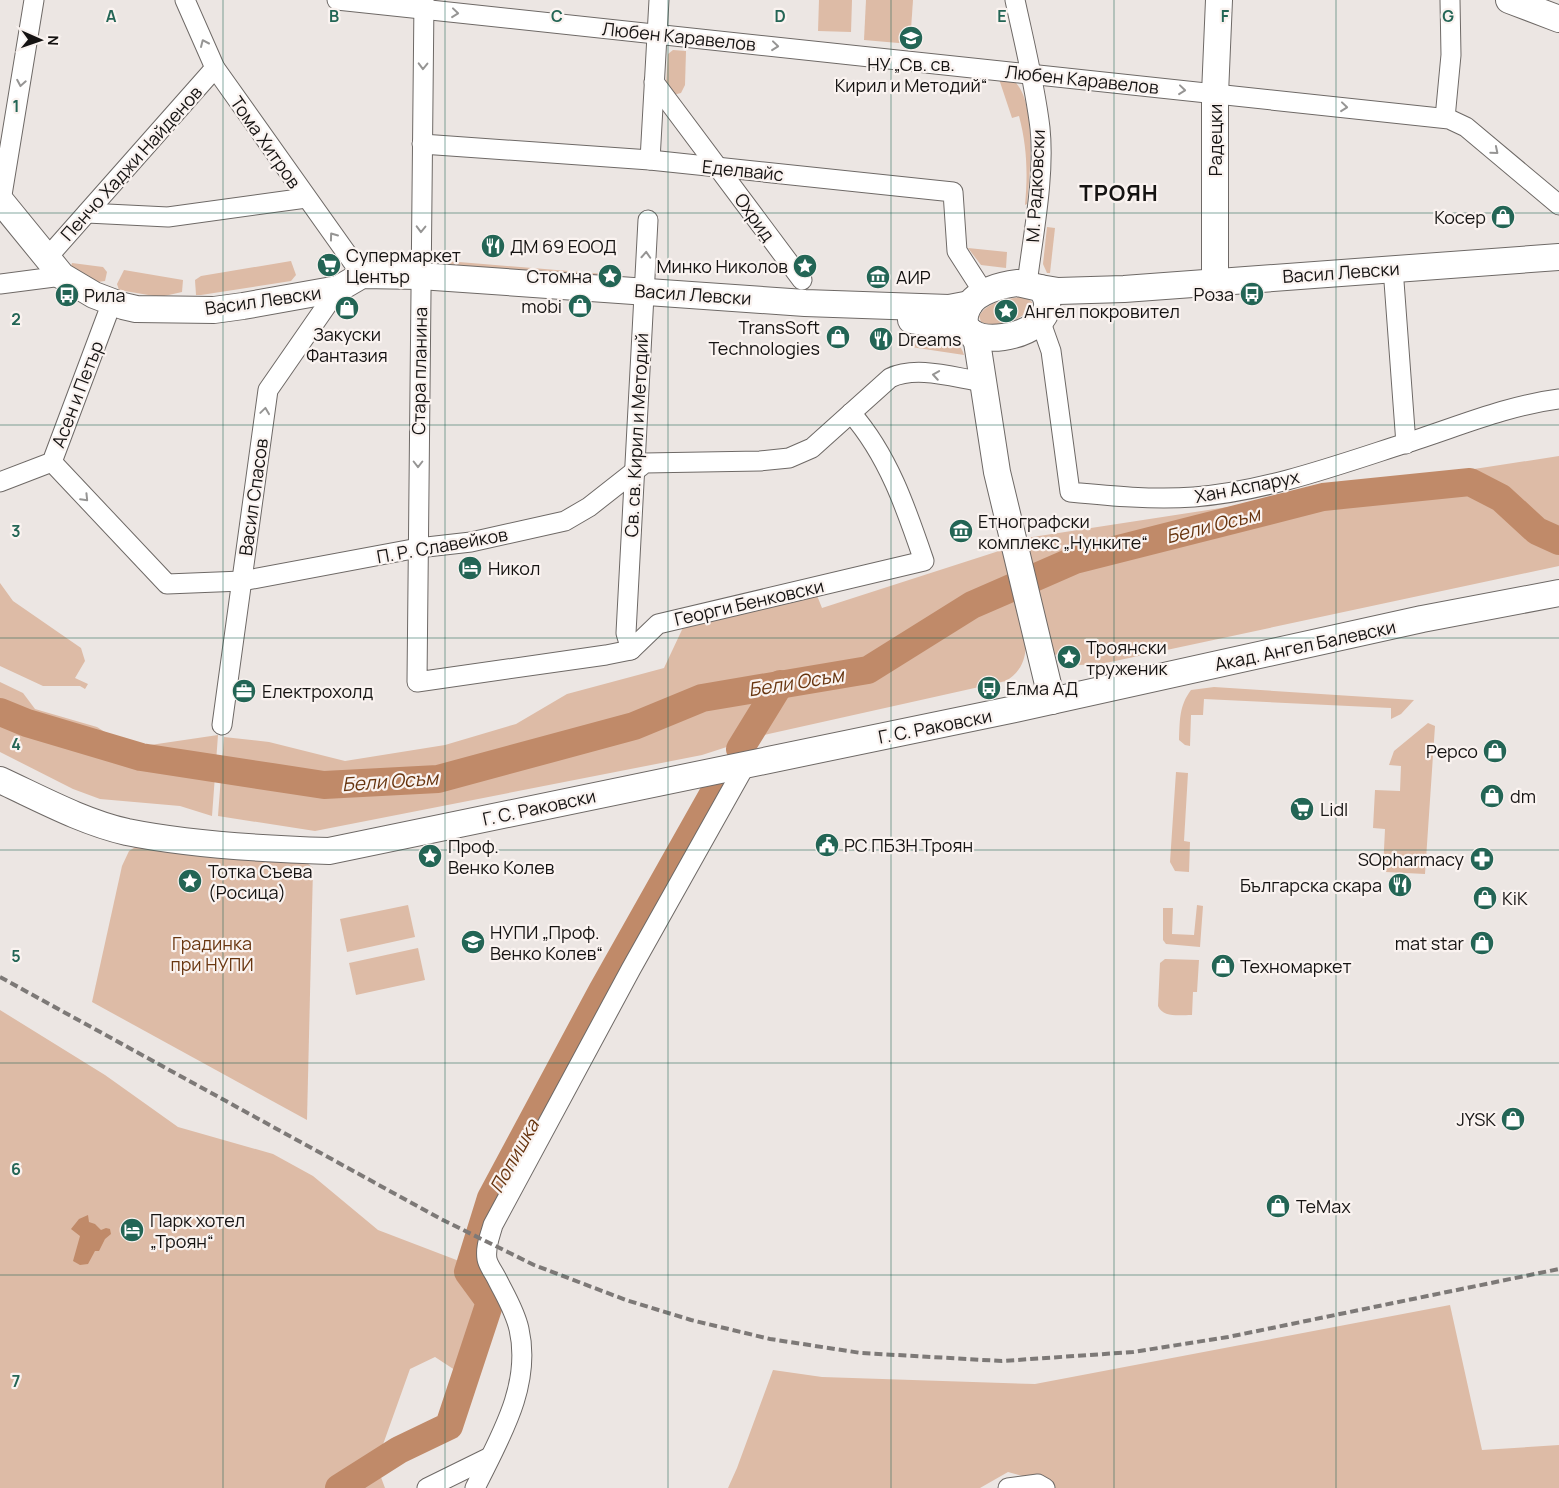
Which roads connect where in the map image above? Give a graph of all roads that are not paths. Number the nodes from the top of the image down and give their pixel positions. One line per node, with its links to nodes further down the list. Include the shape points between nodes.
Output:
1 (34, 0): 21 (street, one-way to 21)
2 (185, 0): 12 (street, Тома Хитров, one-way to 2)
3 (337, 0): 9 (street, Любен Каравелов)
4 (659, 0): 11 (street)
5 (1015, 0): 13 (street, М. Радковски)
6 (1219, 0): 15 (street, Радецки)
7 (1450, 0): 16 (street, via 1451,55)
8 (1509, 0): 10 (street)
9 (424, 5): 11 (street, Любен Каравелов, one-way to 11); 17 (street, Стара планина, one-way to 17)
10 (1559, 18)
11 (657, 34): 13 (street, Любен Каравелов, one-way to 13); 14 (street)
12 (215, 68): 20 (street, Тома Хитров); 23 (street, Пенчо Хаджи Найденов)
13 (1030, 73): 15 (street, Любен Каравелов, one-way to 15); 32 (street, М. Радковски, via 1040,128)
14 (654, 82): 18 (street); 19 (street, Охрид)
15 (1215, 94): 16 (street, Любен Каравелов, one-way to 16); 30 (street, Радецки)
16 (1445, 118): 22 (street, Любен Каравелов, one-way to 22, via 1466,127)
17 (422, 144): 18 (street, Еделвайс); 29 (street, Стара планина, one-way to 29)
18 (650, 160): 19 (street, Еделвайс)
19 (719, 167): 36 (street, Охрид); 37 (street, Еделвайс, via 953,192 956,250)
20 (306, 198): 23 (street, via 168,217); 28 (street, Тома Хитров, one-way to 20)
21 (0, 200): 26 (street, Васил Левски)
22 (1559, 205)
23 (87, 213): 26 (street, Пенчо Хаджи Найденов)
24 (648, 220): 35 (street, Св. св. Кирил и Методий, one-way to 24)
25 (1559, 257): 27 (street, Васил Левски)
26 (54, 267): 31 (street); 38 (street, Васил Левски, via 79,287)
27 (1394, 268): 30 (street, Васил Левски); 46 (street)
28 (362, 275): 29 (street, Васил Левски); 33 (street, Васил Левски)
29 (420, 276): 35 (street, Васил Левски); 50 (street, Стара планина, one-way to 50)
30 (1215, 281): 34 (street, Васил Левски)
31 (0, 284)
32 (1034, 286): 34 (street, Васил Левски, via 1058,291); 37 (street, via 1008,284); 39 (street, via 1046,297)
33 (338, 289): 38 (street, Васил Левски, via 214,310 136,309); 51 (street, Васил Спасов, one-way to 33, via 268,390)
34 (1124, 289): 39 (street, Васил Левски, via 1076,301)
35 (644, 290): 36 (street, Васил Левски); 48 (street, Св. св. Кирил и Методий)
36 (804, 291): 37 (street, Васил Левски, via 949,308); 40 (street, Васил Левски)
37 (977, 299): 40 (street, via 965,314)
38 (112, 302): 47 (street, Асен и Петър)
39 (1042, 317): 41 (street, via 1022,332); 46 (street, Хан Аспарух, via 1051,351 1070,492 1128,497 1196,497 1310,474)
40 (971, 332): 41 (street, via 980,337); 42 (street, via 980,351)
41 (1007, 337): 44 (street, via 998,344 990,360)
42 (984, 382): 44 (street); 45 (street, П. Р. Славейков, one-way to 45, via 915,372 900,373)
43 (1559, 399): 46 (street, Хан Аспарух, via 1478,417)
44 (987, 411): 54 (street, via 997,472)
45 (851, 413): 48 (street, П. Р. Славейков, via 812,448 789,458 645,463); 53 (street, Георги Бенковски, via 866,430 896,484 924,561 658,624)
46 (1406, 444)
47 (52, 462): 49 (street, Асен и Петър); 51 (street, П. Р. Славейков, one-way to 51, via 167,584)
48 (635, 471): 50 (street, П. Р. Славейков, via 589,507 565,521 471,542); 53 (street, Св. св. Кирил и Методий, via 626,632)
49 (0, 482)
50 (418, 548): 51 (street, П. Р. Славейков); 53 (street, Стара планина, via 417,682)
51 (242, 581): 55 (street, Васил Спасов)
52 (1559, 593): 54 (street, Акад. Ангел Балевски, via 1422,619)
53 (631, 650)
54 (1052, 700): 56 (street, Г. С. Раковски)
55 (222, 725)
56 (746, 764): 57 (street, Г. С. Раковски, via 329,851 213,843 126,832 73,813); 58 (street, via 493,1225 487,1260 518,1327 521,1358 514,1404)
57 (0, 780)
58 (490, 1457): 59 (street); 60 (street)
59 (427, 1488)
60 (474, 1488)
61 (1008, 1488): 62 (street, via 1038,1484)
62 (1045, 1488)

